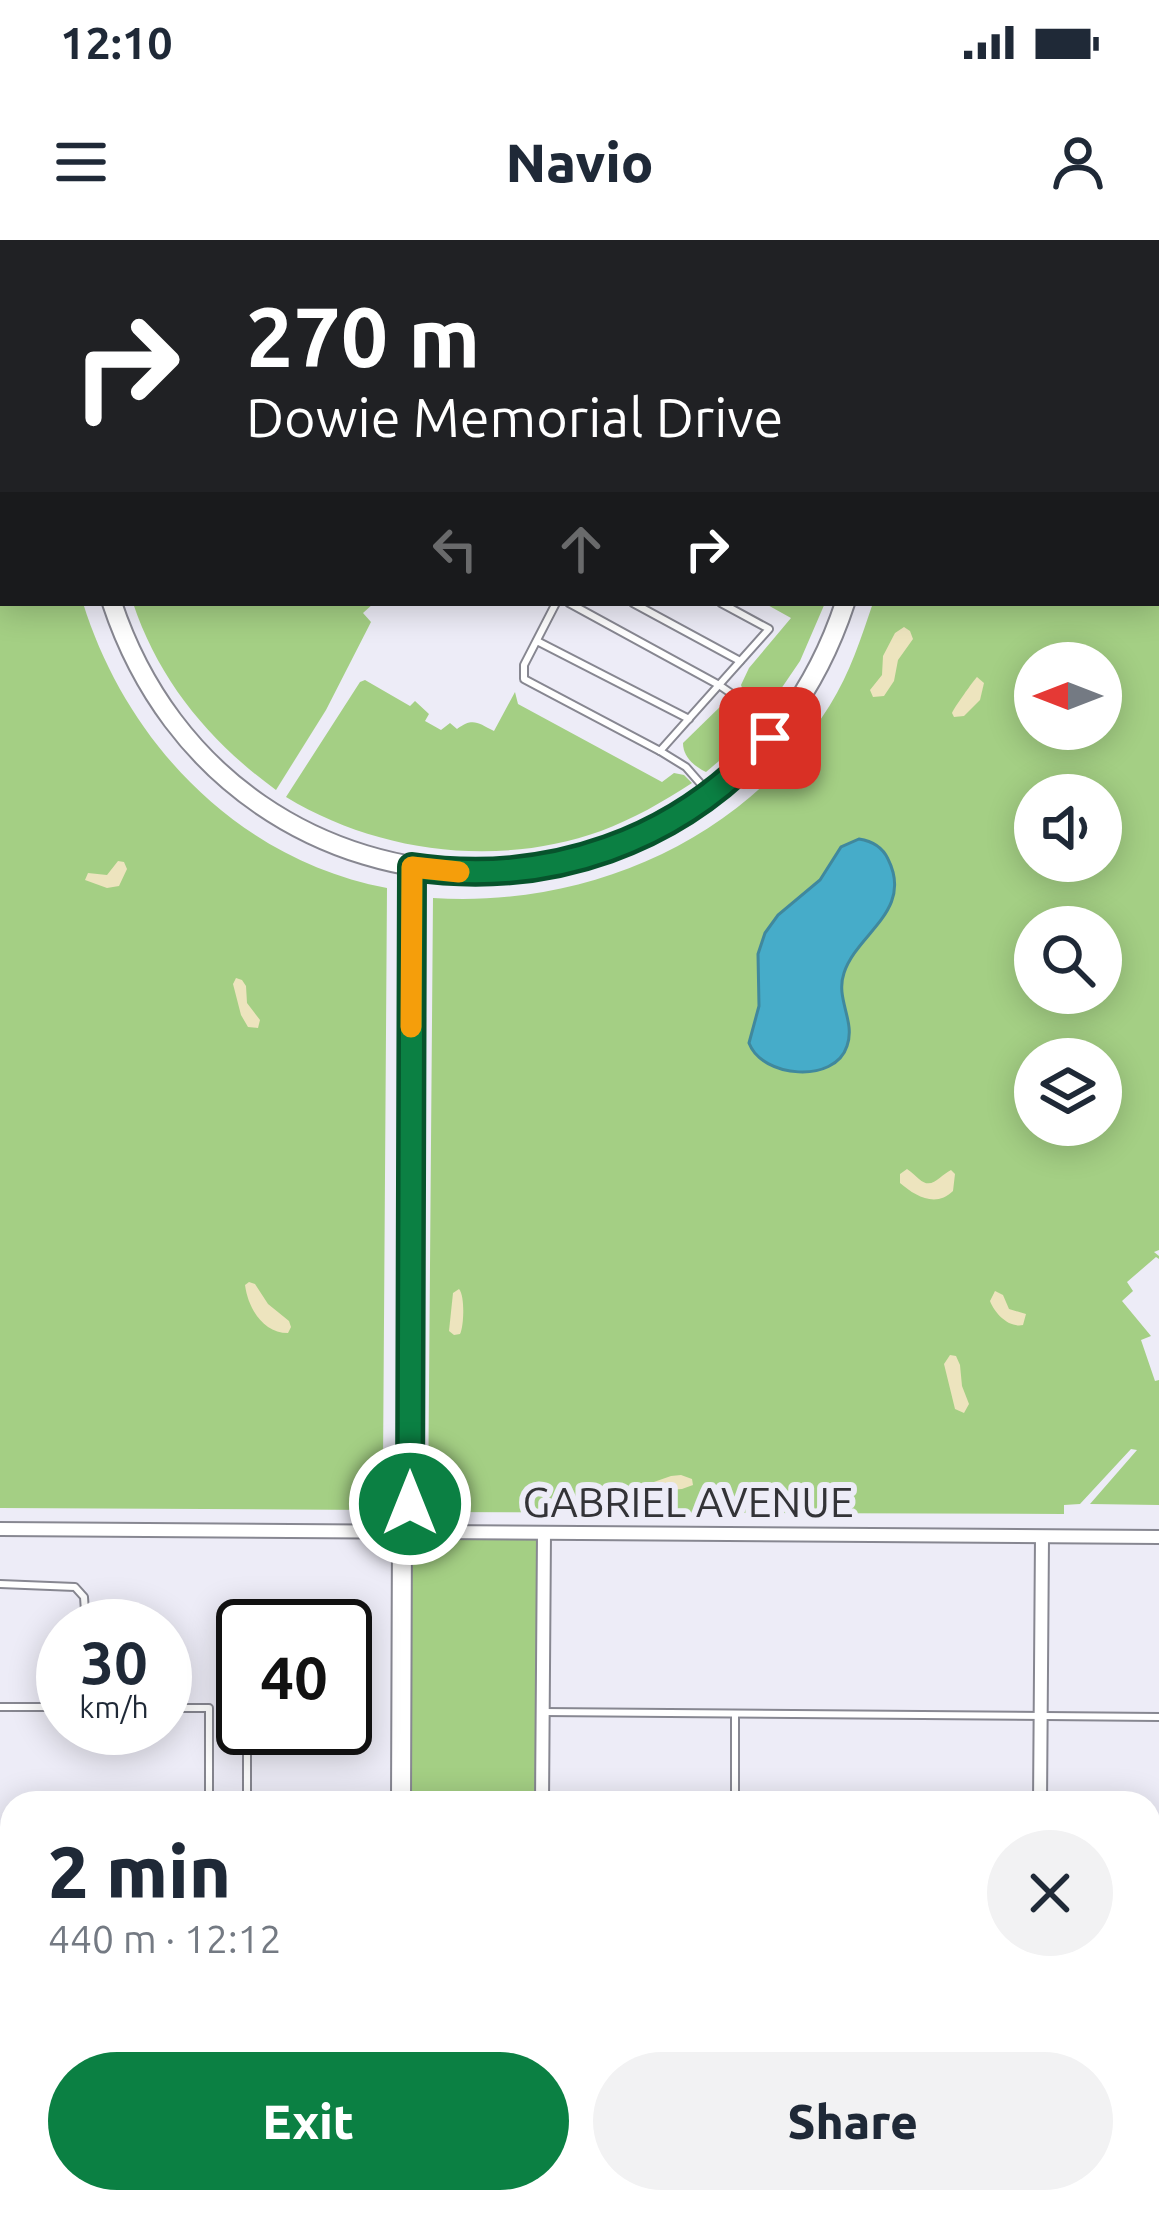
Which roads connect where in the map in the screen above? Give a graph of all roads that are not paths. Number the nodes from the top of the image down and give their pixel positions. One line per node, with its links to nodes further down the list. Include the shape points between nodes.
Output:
1 (113, 606): 14 (street, via 165,710 232,783 316,837)
2 (554, 606): 7 (lane)
3 (574, 606): 9 (lane)
4 (638, 606): 8 (lane)
5 (727, 606): 8 (lane, via 769,628)
6 (844, 606): 11 (street)
7 (536, 641): 10 (lane); 12 (lane, via 522,670 527,683)
8 (740, 662): 9 (lane)
9 (719, 685): 10 (lane); 11 (lane)
10 (689, 719): 12 (lane)
11 (784, 722): 13 (street)
12 (660, 751): 13 (lane)
13 (710, 795): 14 (street, via 637,839 577,860 492,873)
14 (412, 867): 16 (street)
15 (0, 1529): 16 (street, GABRIEL AVENUE)
16 (406, 1532): 17 (street, GABRIEL AVENUE); 32 (street)
17 (544, 1533): 18 (street, GABRIEL AVENUE); 25 (street)
18 (1042, 1537): 19 (street, GABRIEL AVENUE); 27 (street)
19 (1159, 1537)
20 (0, 1584): 21 (lane, via 75,1587)
21 (84, 1599)
22 (0, 1707): 23 (lane)
23 (36, 1707)
24 (192, 1708): 30 (lane, via 209,1708)
25 (543, 1712): 26 (lane); 33 (street)
26 (735, 1714): 27 (lane); 34 (lane)
27 (1041, 1717): 28 (lane); 35 (street)
28 (1159, 1717)
29 (247, 1755): 31 (lane)
30 (209, 1791)
31 (247, 1791)
32 (401, 1791)
33 (542, 1791)
34 (735, 1791)
35 (1040, 1791)

